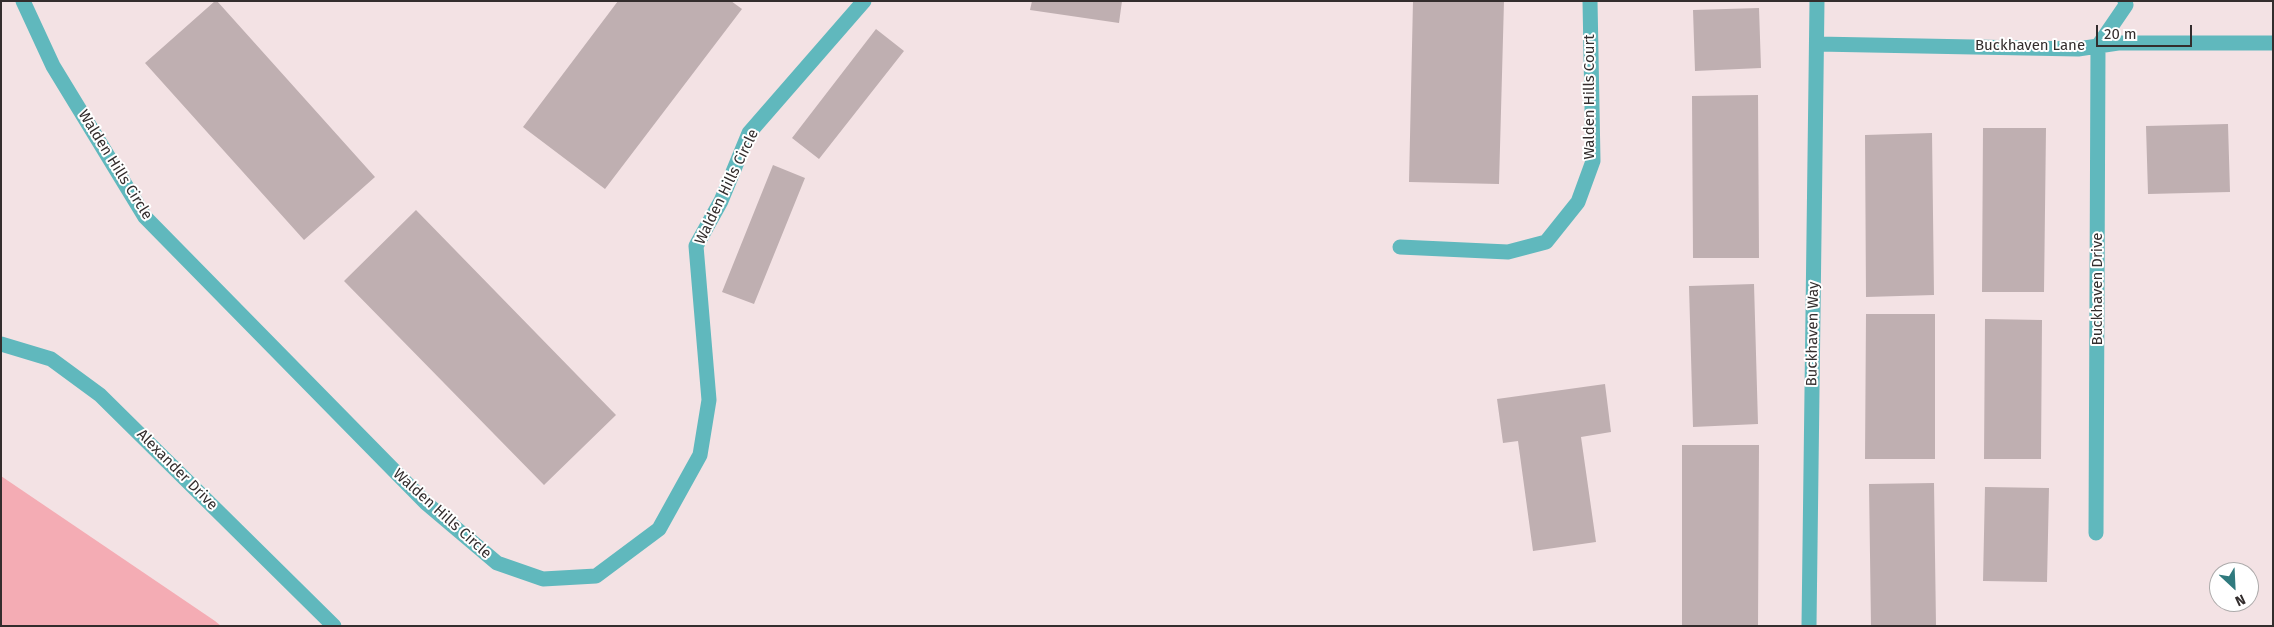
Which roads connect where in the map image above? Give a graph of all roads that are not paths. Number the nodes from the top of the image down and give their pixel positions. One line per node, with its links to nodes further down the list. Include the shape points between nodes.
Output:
1 (23, 1): 2 (street, Walden Hills Circle, via 53,66 145,217 426,503 496,563 543,579 596,576 659,529 700,455 709,400 696,246 721,200 749,133)
2 (864, 1)
3 (1590, 1): 9 (street, Walden Hills Court, via 1593,161 1578,202 1546,242 1508,252)
4 (1817, 1): 7 (street, Buckhaven Way)
5 (2126, 1): 8 (street)
6 (2273, 42): 8 (street, Buckhaven Lane, via 2118,42)
7 (1817, 44): 8 (street, Buckhaven Lane, via 2078,49); 12 (street, Buckhaven Way)
8 (2098, 46): 11 (street, Buckhaven Drive)
9 (1400, 247)
10 (1, 344): 13 (street, Alexander Drive, via 51,359 100,395)
11 (2096, 533)
12 (1809, 625)
13 (334, 626)

